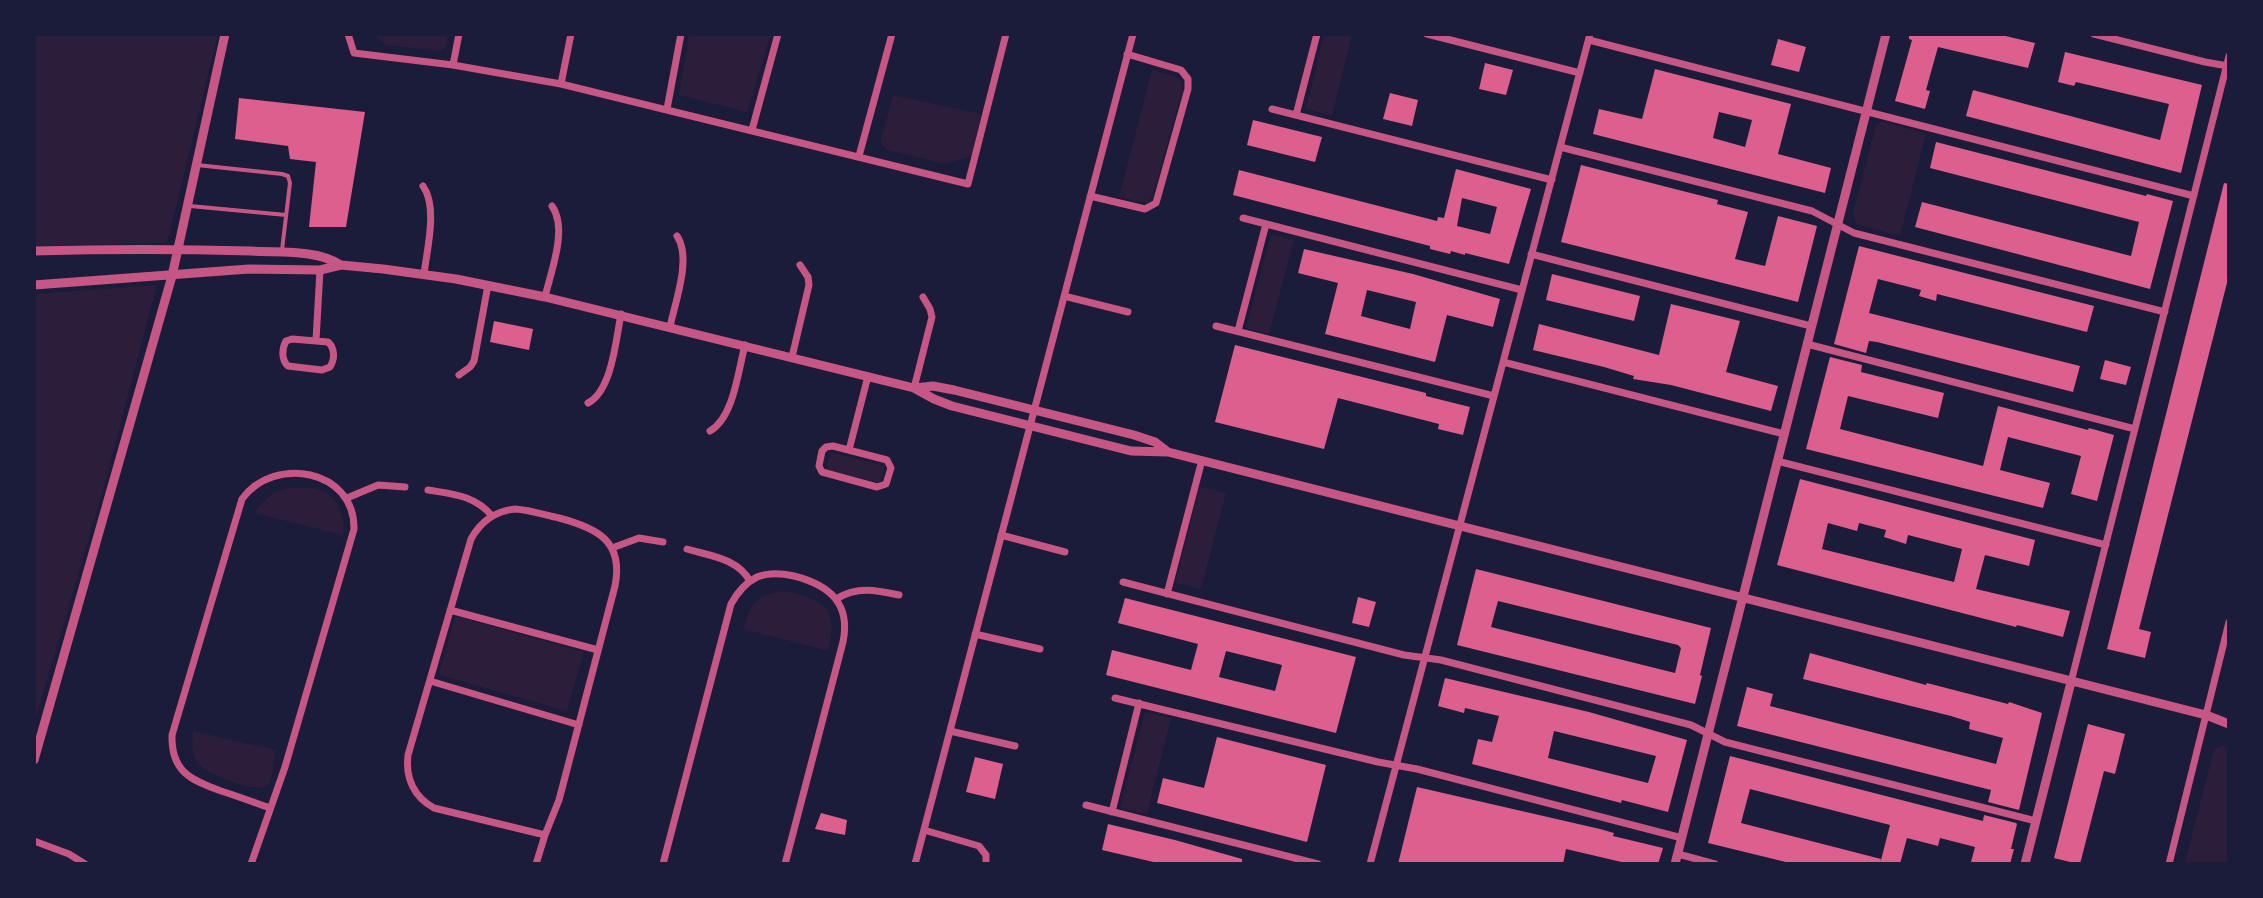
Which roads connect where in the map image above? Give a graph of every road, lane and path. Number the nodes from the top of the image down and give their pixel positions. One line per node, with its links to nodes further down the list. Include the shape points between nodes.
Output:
1 (225, 34): 28 (street)
2 (348, 34): 17 (street, via 354,53)
3 (459, 34): 17 (street)
4 (571, 34): 20 (street)
5 (681, 34): 21 (street)
6 (778, 34): 25 (street)
7 (892, 34): 27 (street)
8 (1006, 34): 27 (street, via 968,184)
9 (1133, 34): 15 (street)
10 (1317, 34): 24 (street)
11 (1427, 34): 19 (street)
12 (1886, 34): 23 (street)
13 (2094, 34): 18 (street)
14 (1590, 37): 19 (street); 23 (street)
15 (1127, 54): 31 (street); 31 (street, via 1181,70 1188,89 1156,203 1145,209)
16 (2229, 56): 18 (street)
17 (453, 65): 20 (street)
18 (2228, 66): 32 (street)
19 (1580, 73): 26 (street)
20 (561, 84): 21 (street)
21 (667, 109): 25 (street)
22 (1272, 109): 24 (street)
23 (1866, 110): 32 (street); 38 (street)
24 (1296, 115): 29 (street)
25 (752, 130): 27 (street)
26 (1560, 147): 29 (street); 38 (street, via 1812,211)
27 (859, 156)
28 (197, 165): 33 (street); 35 (lane, via 285,175 290,183)
29 (1552, 180): 43 (street)
30 (423, 186): 47 (street, via 431,203)
31 (1090, 196): 52 (street)
32 (2194, 196): 56 (street)
33 (188, 206): 35 (lane); 40 (street)
34 (552, 206): 53 (street, via 559,232)
35 (286, 215): 42 (lane)
36 (1243, 218): 37 (street)
37 (1266, 224): 51 (street); 61 (street)
38 (1837, 224): 56 (street, via 1854,233); 59 (street)
39 (677, 236): 60 (street, via 684,260)
40 (177, 249): 41 (street); 42 (street); 48 (street)
41 (34, 251)
42 (282, 252): 44 (street, via 322,256)
43 (1531, 254): 51 (street); 59 (street)
44 (341, 265): 46 (street); 47 (street)
45 (800, 265): 65 (street, via 809,285)
46 (320, 270): 48 (street); 62 (street)
47 (424, 274): 50 (street)
48 (172, 276): 49 (street); 114 (street)
49 (34, 285)
50 (488, 285): 53 (street); 67 (street, via 474,361)
51 (1522, 290): 66 (street)
52 (1064, 296): 55 (street); 72 (street)
53 (545, 297): 57 (street)
54 (923, 297): 69 (street, via 932,317)
55 (1128, 312)
56 (2165, 312): 74 (street)
57 (621, 314): 60 (street); 71 (street, via 603,389)
58 (1216, 326): 61 (street)
59 (1811, 326): 63 (street)
60 (670, 327): 64 (street)
61 (1238, 331): 70 (street)
62 (316, 340): 62 (street, via 286,341 285,364 330,367 333,347)
63 (1807, 344): 74 (street); 76 (street)
64 (745, 345): 65 (street); 75 (street, via 728,411)
65 (792, 357): 68 (street)
66 (1503, 362): 70 (street); 76 (street)
67 (459, 375)
68 (868, 376): 69 (street); 77 (street)
69 (914, 388): 72 (street, via 944,388); 73 (street, via 943,403)
70 (1494, 396): 85 (street)
71 (588, 403)
72 (1034, 410): 73 (street); 78 (street, via 1145,438)
73 (1030, 425): 78 (street, via 1131,451); 86 (street)
74 (2135, 429): 88 (street)
75 (710, 431)
76 (1784, 434): 80 (street)
77 (849, 450): 77 (street, via 826,447 820,470 877,487 886,484 891,468 887,460)
78 (1168, 452): 79 (street)
79 (1202, 460): 85 (street); 94 (street)
80 (1777, 461): 88 (street); 96 (street)
81 (405, 487): 83 (street, via 378,485)
82 (428, 490): 84 (street, via 471,499)
83 (347, 498): 117 (street, via 353,537); 117 (street, via 322,478 295,474 267,478 247,492 236,514 172,735 173,755 188,777)
84 (492, 516): 89 (street, via 515,509 583,524); 98 (street, via 471,539)
85 (1459, 526): 96 (street); 103 (street)
86 (1001, 535): 91 (street); 100 (street)
87 (663, 542): 89 (street, via 639,538)
88 (2106, 545): 105 (street)
89 (612, 548): 102 (street, via 617,575)
90 (687, 549): 92 (street, via 734,564)
91 (1065, 552)
92 (750, 581): 97 (street, via 786,574 821,585); 128 (street, via 728,614)
93 (1123, 582): 94 (street)
94 (1167, 594): 103 (street)
95 (899, 595): 97 (street, via 859,589)
96 (1743, 597): 105 (street); 112 (street)
97 (836, 599): 129 (street, via 845,633)
98 (450, 610): 102 (street); 104 (street)
99 (2229, 622): 108 (street)
100 (975, 634): 101 (street); 111 (street)
101 (1040, 649)
102 (598, 650): 110 (street)
103 (1424, 658): 112 (street, via 1691,725); 115 (street)
104 (430, 681): 110 (street); 121 (street, via 408,755 407,773 414,790 434,808)
105 (2071, 682): 108 (street); 119 (street)
106 (1115, 698): 107 (street)
107 (1139, 703): 115 (street); 118 (street)
108 (2206, 715): 109 (street); 136 (street)
109 (2229, 724)
110 (579, 725): 121 (street)
111 (950, 731): 113 (street); 120 (street)
112 (1708, 734): 119 (street); 122 (street)
113 (1015, 746)
114 (34, 760)
115 (1396, 766): 122 (street); 133 (street)
116 (1086, 805): 118 (street)
117 (270, 808): 126 (street)
118 (1112, 812): 132 (street)
119 (2036, 821): 135 (street)
120 (924, 830): 130 (street); 131 (street, via 979,846)
121 (545, 835): 127 (street)
122 (1682, 838): 124 (street)
123 (34, 841): 125 (street)
124 (1677, 859): 134 (street)
125 (85, 864)
126 (251, 864)
127 (536, 864)
128 (663, 864)
129 (785, 864)
130 (915, 864)
131 (986, 864)
132 (1318, 864)
133 (1370, 864)
134 (1715, 864)
135 (2025, 864)
136 (2169, 864)

